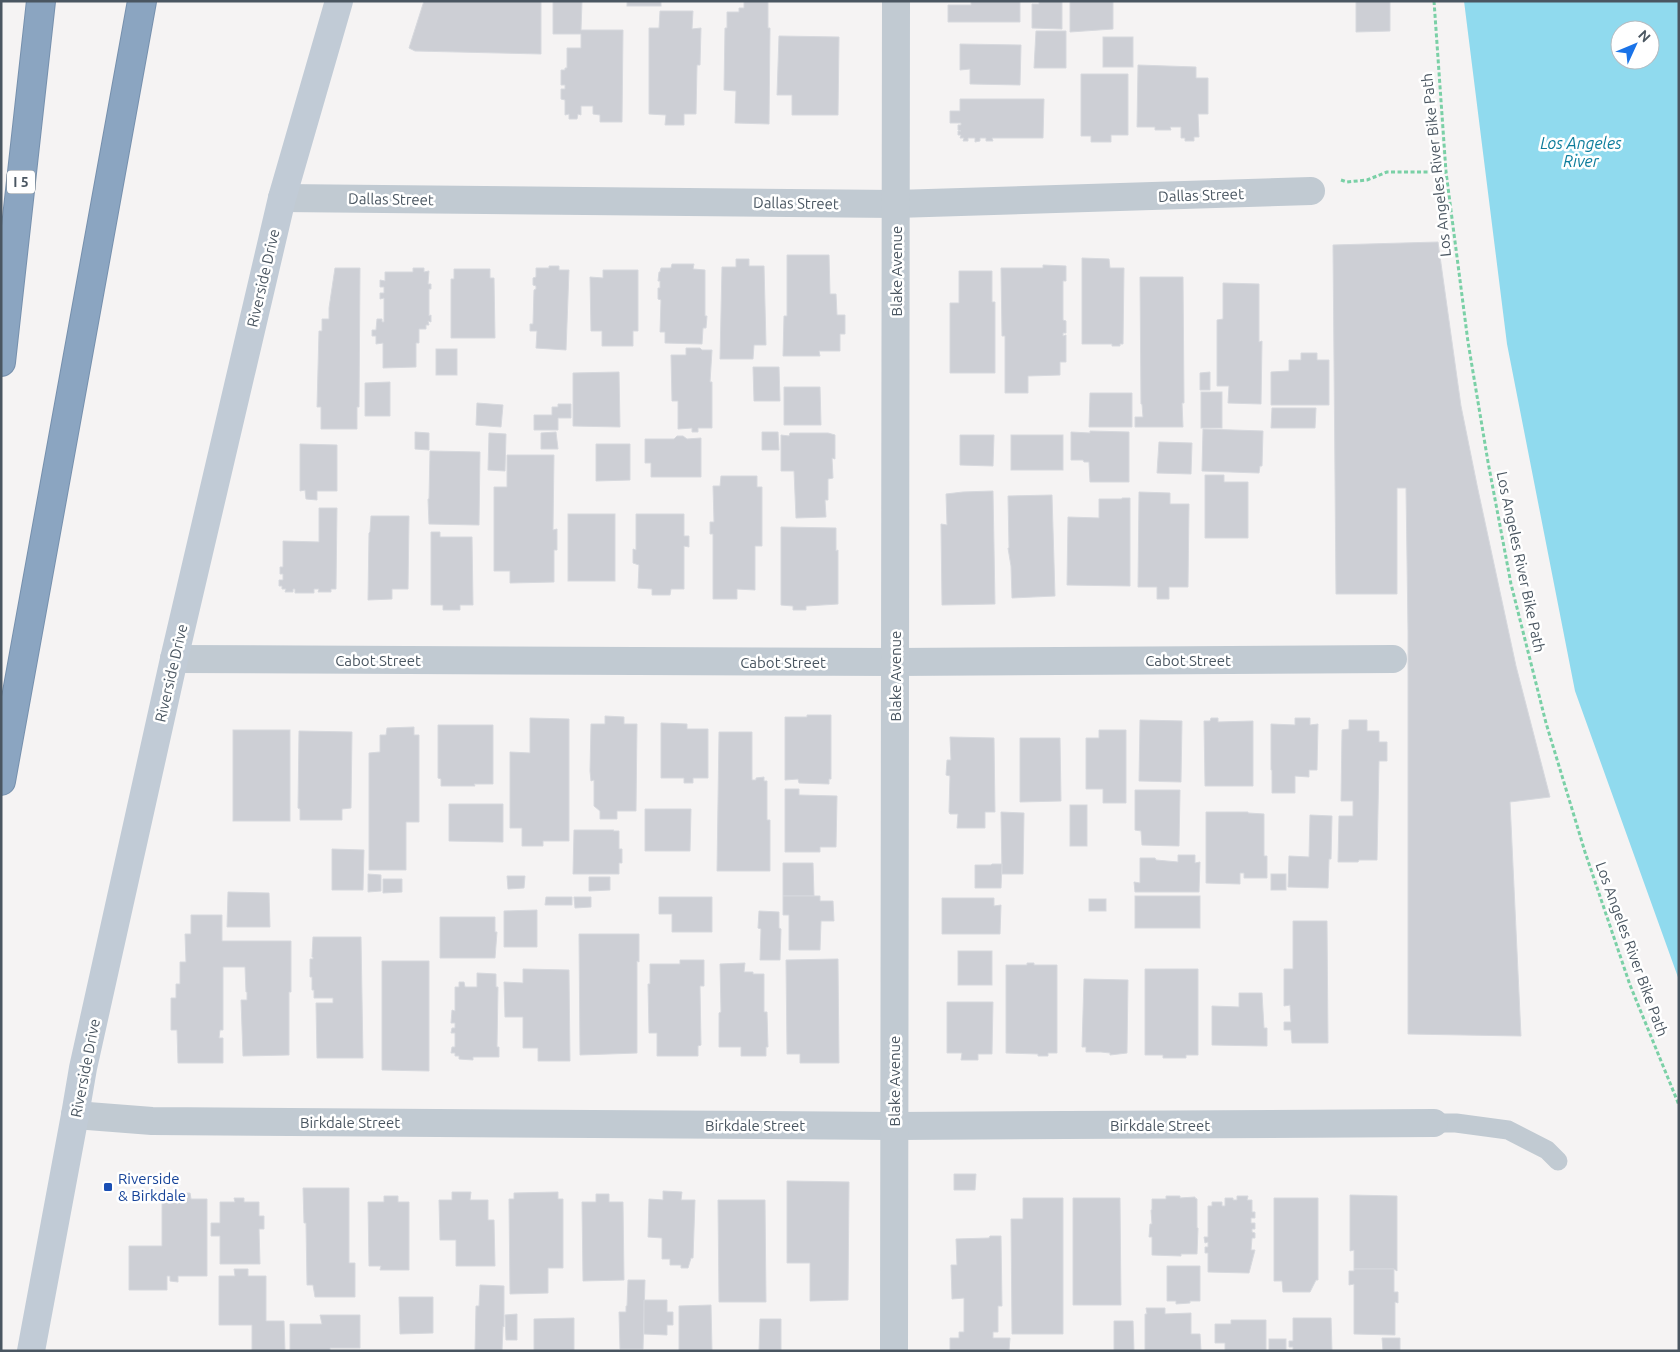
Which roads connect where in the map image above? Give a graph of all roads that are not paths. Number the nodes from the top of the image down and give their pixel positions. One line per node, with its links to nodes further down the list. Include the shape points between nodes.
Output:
1 (41, 1): 8 (highway, I 5)
2 (142, 1): 12 (highway)
3 (339, 1): 6 (main road, Riverside Drive)
4 (896, 1): 7 (street, Blake Avenue)
5 (1311, 191): 7 (street, Dallas Street)
6 (282, 198): 7 (street, Dallas Street); 9 (main road, Riverside Drive)
7 (896, 204): 11 (street, Blake Avenue)
8 (1, 362)
9 (174, 659): 11 (street, Cabot Street); 13 (main road, Riverside Drive, via 83,1068)
10 (1394, 659): 11 (street, Cabot Street)
11 (895, 662): 15 (street, Blake Avenue)
12 (1, 781)
13 (76, 1115): 15 (street, Birkdale Street, via 152,1121); 17 (main road, Riverside Drive)
14 (1434, 1123): 15 (street, Birkdale Street); 16 (lane, via 1508,1130 1547,1150)
15 (894, 1126): 18 (street, Blake Avenue)
16 (1558, 1161)
17 (31, 1351)
18 (894, 1351)

